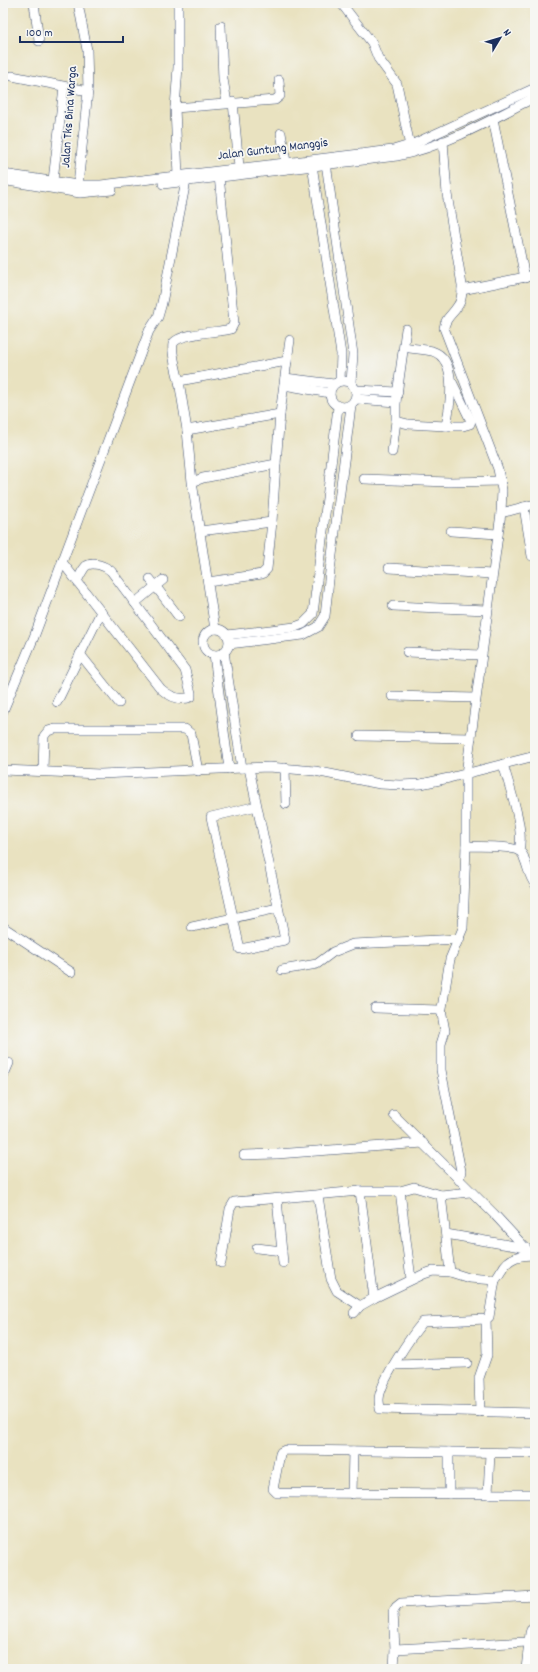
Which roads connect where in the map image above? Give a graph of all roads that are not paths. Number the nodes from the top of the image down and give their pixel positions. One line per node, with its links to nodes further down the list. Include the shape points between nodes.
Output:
1 (34, 3): 6 (street)
2 (78, 3): 11 (street, Jalan Tks Bina Warga, via 87,50)
3 (178, 3): 14 (street)
4 (342, 3): 18 (street, via 372,43 378,58 397,84)
5 (221, 26): 13 (street, via 223,79)
6 (39, 41)
7 (12, 76): 9 (street)
8 (279, 80): 13 (street, via 278,99)
9 (64, 87): 11 (street); 27 (street)
10 (535, 88): 18 (street, Jalan Guntung Manggis)
11 (88, 91): 28 (street, Jalan Tks Bina Warga)
12 (535, 97): 15 (street, Jalan Guntung Manggis)
13 (230, 102): 14 (street); 22 (street)
14 (175, 108): 25 (street)
15 (493, 119): 17 (street, Jalan Guntung Manggis); 30 (street)
16 (281, 133): 19 (street)
17 (443, 141): 20 (street, Jalan Guntung Manggis, via 397,156); 31 (street, via 446,194)
18 (410, 146): 19 (street, Jalan Guntung Manggis)
19 (286, 162): 22 (street, Jalan Guntung Manggis)
20 (326, 163): 21 (street, Jalan Guntung Manggis); 42 (street, via 353,354)
21 (312, 165): 24 (street, Jalan Guntung Manggis); 39 (street, via 341,354)
22 (239, 167): 25 (street, Jalan Guntung Manggis)
23 (3, 174): 27 (street, Jalan Guntung Manggis)
24 (219, 176): 25 (street, Jalan Guntung Manggis); 36 (street, via 234,324 230,329 183,337 175,341 173,347)
25 (182, 179): 26 (street, Jalan Guntung Manggis, via 80,192); 28 (street, Jalan Guntung Manggis); 62 (street, via 158,317 149,331)
26 (3, 180)
27 (53, 180): 28 (street, Jalan Guntung Manggis)
28 (78, 185)
29 (535, 275): 30 (street)
30 (525, 278): 31 (street)
31 (462, 290): 52 (street, via 458,307 448,317 444,328)
32 (406, 329): 34 (street)
33 (290, 340): 35 (street)
34 (404, 347): 37 (street, via 433,352 442,358); 40 (street)
35 (287, 361): 36 (street); 38 (street)
36 (179, 381): 48 (street)
37 (451, 381): 47 (street); 47 (street, via 471,421 470,424 463,426)
38 (285, 382): 39 (street); 41 (street); 45 (street)
39 (337, 383): 41 (street); 42 (street)
40 (398, 392): 42 (street); 43 (street)
41 (330, 393): 44 (street, via 333,403)
42 (354, 394): 43 (street); 44 (street, via 345,408); 73 (street, via 325,616 318,628 303,635)
43 (396, 402): 46 (street)
44 (338, 407): 73 (street, via 315,609 303,624)
45 (280, 414): 48 (street); 50 (street)
46 (396, 421): 47 (street); 49 (street)
47 (446, 426)
48 (187, 430): 53 (street)
49 (392, 452)
50 (276, 464): 53 (street); 57 (street)
51 (364, 479): 52 (street)
52 (501, 481): 56 (street)
53 (192, 482): 58 (street)
54 (535, 504): 55 (street)
55 (524, 507): 56 (street); 61 (street)
56 (501, 513): 60 (street)
57 (272, 522): 58 (street); 66 (street, via 265,572)
58 (200, 531): 66 (street)
59 (451, 531): 60 (street)
60 (498, 534): 64 (street)
61 (532, 556)
62 (62, 562): 65 (street); 80 (street)
63 (389, 568): 64 (street)
64 (492, 574): 69 (street)
65 (77, 581): 67 (street, via 87,566 97,564 106,567); 70 (street)
66 (208, 582): 72 (street)
67 (135, 603): 70 (street, via 185,670 192,696 190,698 168,695); 71 (street, via 156,582)
68 (393, 606): 69 (street)
69 (487, 610): 78 (street)
70 (101, 612): 76 (street)
71 (179, 617)
72 (215, 629): 74 (street, via 219,629); 77 (street, via 207,633 203,641 206,650)
73 (274, 634): 74 (street)
74 (227, 643): 77 (street, via 219,654); 82 (street)
75 (407, 652): 78 (street)
76 (80, 654): 83 (street); 84 (street)
77 (214, 655): 85 (street)
78 (481, 655): 81 (street)
79 (392, 696): 81 (street)
80 (6, 697): 86 (street)
81 (475, 698): 88 (street)
82 (232, 701): 85 (street); 91 (street)
83 (57, 702)
84 (118, 703)
85 (220, 703): 93 (street)
86 (3, 711)
87 (359, 736): 88 (street)
88 (471, 738): 97 (street)
89 (535, 756): 90 (street)
90 (503, 764): 97 (street); 101 (street, via 520,831)
91 (245, 768): 92 (street); 93 (street); 99 (street)
92 (286, 768): 97 (street, via 400,785 421,784); 98 (street)
93 (229, 769): 96 (street)
94 (3, 770): 95 (street)
95 (43, 771): 96 (street, via 100,774); 96 (street, via 44,736 48,731 55,729 185,729 190,734)
96 (198, 771)
97 (466, 774): 100 (street)
98 (286, 804)
99 (257, 806): 103 (street); 104 (street, via 211,817)
100 (466, 846): 101 (street, via 502,846); 107 (street, via 463,928)
101 (519, 850): 102 (street)
102 (535, 884)
103 (278, 908): 104 (street); 104 (street, via 285,940 240,949)
104 (233, 918): 106 (street)
105 (3, 927): 109 (street)
106 (192, 927)
107 (460, 939): 108 (street, via 354,944 333,952 316,964); 111 (street, via 450,959)
108 (282, 970)
109 (71, 972)
110 (375, 1008): 111 (street)
111 (441, 1009): 117 (street, via 445,1030 441,1044 441,1070 461,1171)
112 (8, 1063): 113 (street)
113 (3, 1077)
114 (394, 1115): 115 (street)
115 (423, 1143): 116 (street); 117 (street)
116 (244, 1155)
117 (459, 1180): 120 (street)
118 (400, 1191): 119 (street); 121 (street, via 414,1187); 131 (street)
119 (360, 1192): 122 (street); 133 (street)
120 (470, 1192): 121 (street); 127 (street)
121 (441, 1194): 124 (street)
122 (318, 1196): 123 (street); 133 (street, via 331,1279 337,1291 357,1310)
123 (277, 1199): 126 (street); 128 (street, via 234,1202 230,1209)
124 (446, 1234): 127 (street); 130 (street)
125 (257, 1248): 126 (street)
126 (282, 1251): 129 (street)
127 (531, 1253): 132 (street, via 508,1261)
128 (221, 1263)
129 (283, 1263)
130 (450, 1272): 131 (street, via 433,1271); 132 (street, via 468,1278)
131 (411, 1280): 133 (street)
132 (495, 1280): 134 (street, via 489,1317)
133 (374, 1298)
134 (486, 1320): 136 (street, via 423,1322 407,1341); 137 (street, via 487,1355 479,1378)
135 (467, 1364): 136 (street)
136 (394, 1365): 137 (street, via 381,1389 380,1409)
137 (480, 1412): 138 (street)
138 (535, 1413)
139 (353, 1451): 140 (street); 143 (street); 143 (street, via 283,1451 280,1454 273,1489 277,1494)
140 (449, 1452): 141 (street); 144 (street)
141 (490, 1452): 142 (street); 145 (street)
142 (535, 1453)
143 (352, 1494): 144 (street)
144 (449, 1494): 145 (street)
145 (488, 1494): 146 (street)
146 (535, 1494)
147 (535, 1596): 150 (street, via 401,1603 394,1612)
148 (535, 1627): 149 (street, via 531,1630)
149 (528, 1642): 150 (street); 152 (street)
150 (395, 1649): 151 (street)
151 (394, 1669)
152 (526, 1669)

